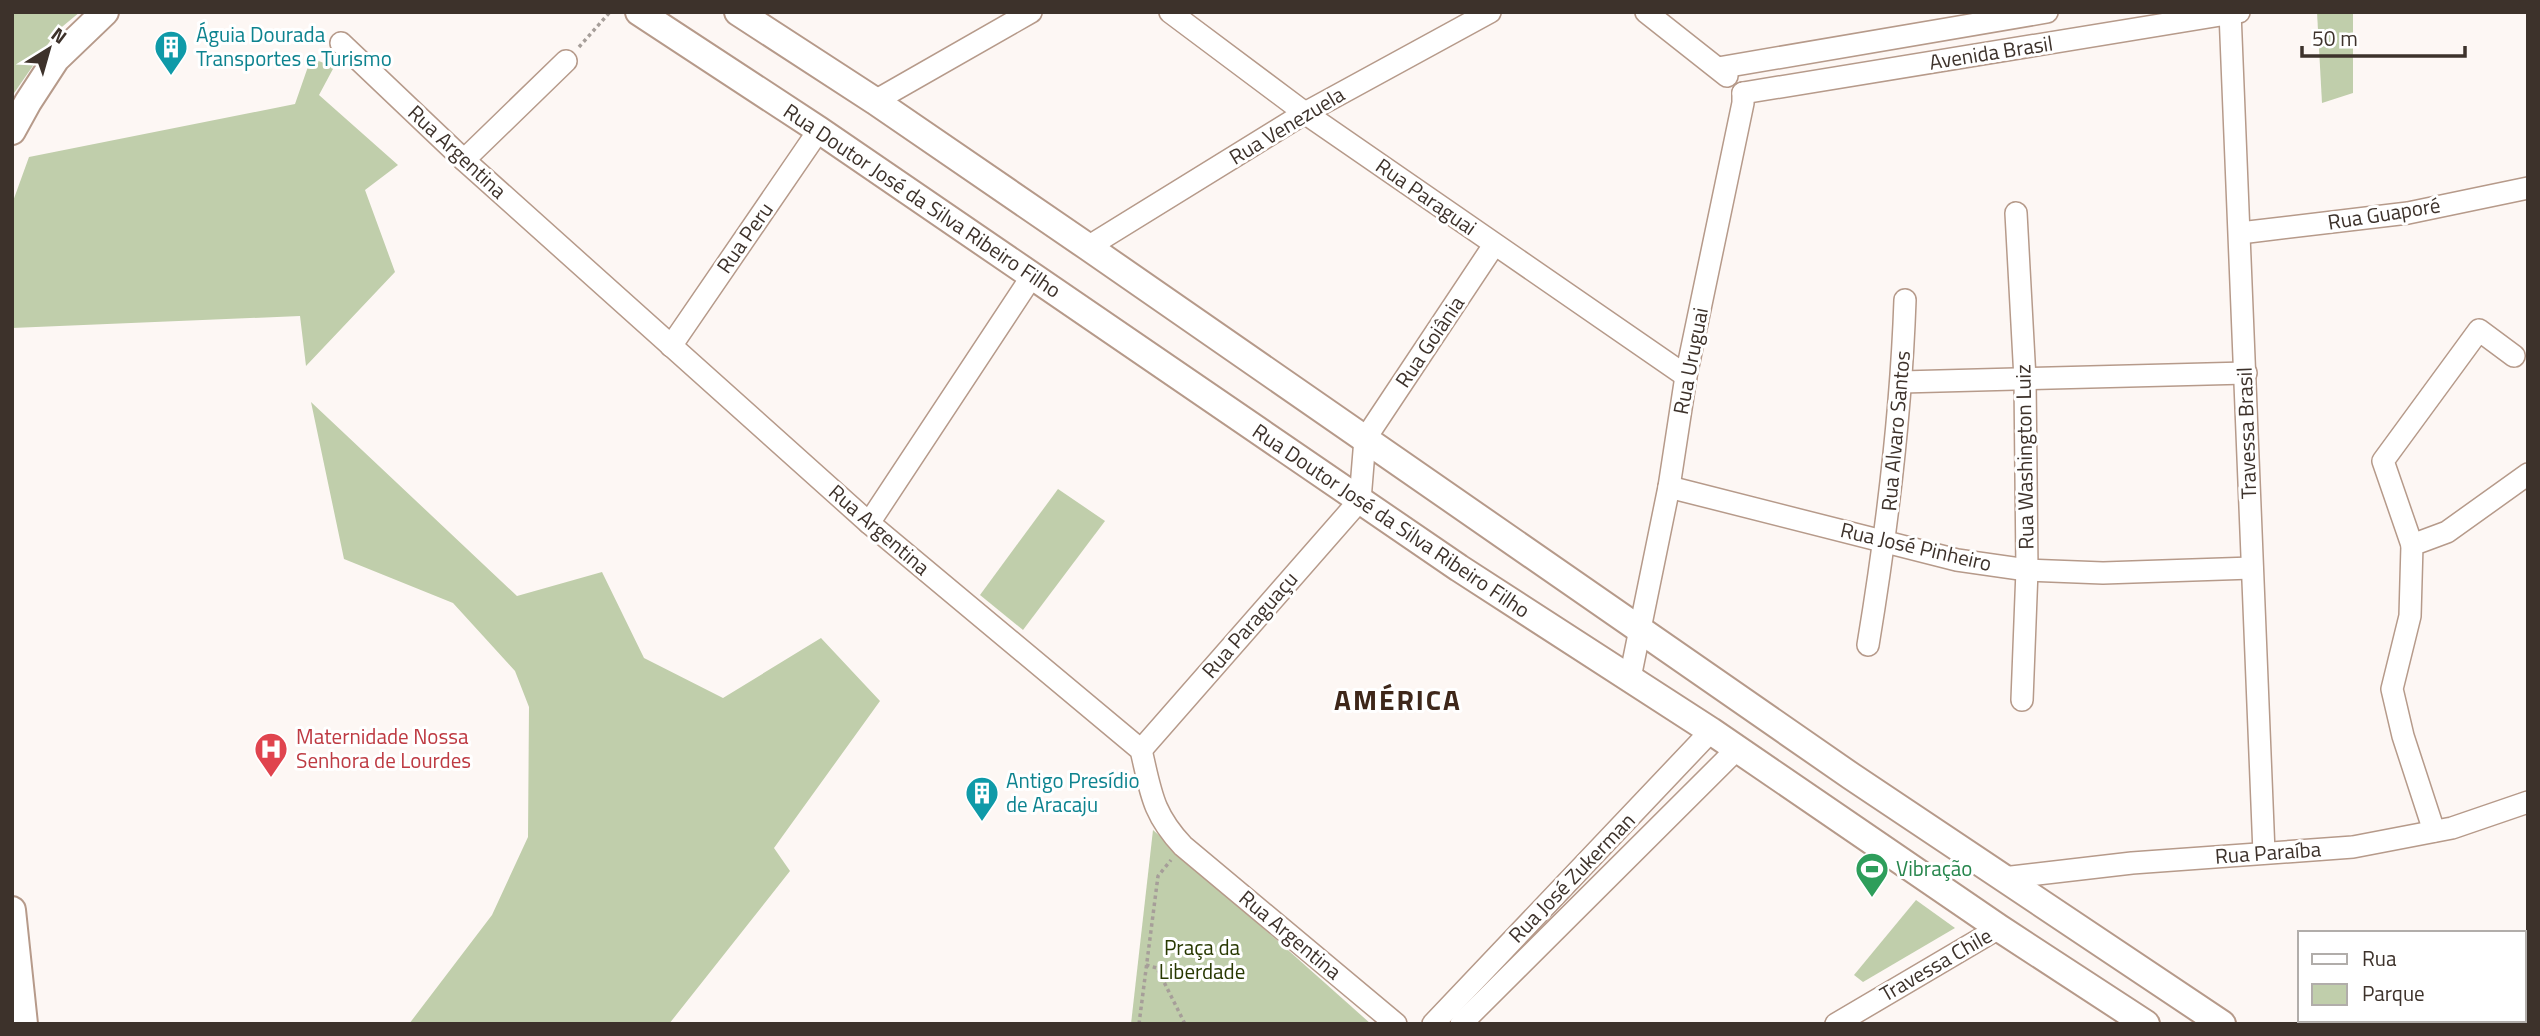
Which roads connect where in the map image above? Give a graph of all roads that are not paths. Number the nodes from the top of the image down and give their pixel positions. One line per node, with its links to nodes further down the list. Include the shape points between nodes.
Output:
1 (105, 12): 18 (main road, via 33,93)
2 (639, 12): 17 (main road, Rua Doutor José da Silva Ribeiro Filho)
3 (738, 12): 15 (main road)
4 (1031, 12): 15 (street)
5 (1170, 12): 16 (street, Rua Paraguai)
6 (1490, 12): 16 (street, Rua Venezuela)
7 (1646, 12): 13 (street)
8 (2047, 12): 10 (street, Avenida Brasil)
9 (2233, 13): 14 (street, Avenida Brasil); 22 (street, Travessa Brasil)
10 (1964, 19): 13 (street, Avenida Brasil)
11 (341, 43): 19 (street, Rua Argentina)
12 (566, 61): 19 (street)
13 (1718, 68): 14 (street)
14 (1742, 93): 30 (street, Rua Uruguai)
15 (875, 101): 24 (main road)
16 (1305, 113): 23 (street, Rua Paraguai); 24 (street, Rua Venezuela)
17 (820, 130): 25 (main road, Rua Doutor José da Silva Ribeiro Filho); 27 (street, Rua Peru)
18 (12, 131)
19 (464, 160): 27 (street, Rua Argentina)
20 (2528, 188): 22 (street, Rua Guaporé, via 2408,213)
21 (2016, 213): 31 (street, Rua Washington Luiz)
22 (2240, 233): 29 (street, Travessa Brasil)
23 (1494, 245): 30 (street, Rua Paraguai); 33 (street, Rua Goiânia)
24 (1088, 247): 33 (main road)
25 (1032, 276): 36 (main road, Rua Doutor José da Silva Ribeiro Filho); 37 (street)
26 (1905, 300): 32 (street, Rua Alvaro Santos)
27 (671, 346): 37 (street, Rua Argentina)
28 (2514, 356): 39 (street, via 2479,330 2383,461)
29 (2246, 373): 31 (street); 40 (street, Travessa Brasil)
30 (1686, 376): 35 (street, Rua Uruguai)
31 (2025, 379): 32 (street); 41 (street, Rua Washington Luiz)
32 (1902, 382): 38 (street, Rua Alvaro Santos)
33 (1365, 439): 36 (street); 42 (main road)
34 (2528, 474): 39 (street, via 2447,532)
35 (1669, 487): 38 (street, Rua José Pinheiro); 42 (street, Rua Uruguai)
36 (1360, 500): 44 (main road, Rua Doutor José da Silva Ribeiro Filho); 48 (street, Rua Paraguaçu)
37 (869, 523): 48 (street, Rua Argentina)
38 (1885, 541): 41 (street, Rua José Pinheiro, via 1957,560); 43 (street, Rua Alvaro Santos)
39 (2412, 545): 50 (street, via 2410,616 2392,689)
40 (2252, 568): 41 (street, Rua José Pinheiro, via 2103,573); 51 (street, Travessa Brasil)
41 (2027, 570): 45 (street, Rua Washington Luiz)
42 (1639, 629): 44 (street, Rua Uruguai); 52 (main road)
43 (1868, 645)
44 (1630, 678): 46 (main road, Rua Doutor José da Silva Ribeiro Filho)
45 (2022, 700)
46 (1711, 732): 47 (main road, Rua Doutor José da Silva Ribeiro Filho); 57 (street, Rua José Zukerman)
47 (1737, 749): 54 (main road, Rua Doutor José da Silva Ribeiro Filho); 58 (street, Rua José Zukerman)
48 (1141, 750): 56 (street, Rua Argentina, via 1160,818 1183,846)
49 (2528, 802): 50 (street, Rua Paraíba)
50 (2434, 831): 51 (street, Rua Paraíba, via 2353,847)
51 (2264, 853): 52 (street, Rua Paraíba)
52 (2003, 878): 61 (main road)
53 (12, 909): 55 (main road)
54 (1999, 928): 59 (street, Travessa Chile); 60 (main road, Rua Doutor José da Silva Ribeiro Filho)
55 (24, 1024)
56 (1396, 1024)
57 (1433, 1024)
58 (1461, 1024)
59 (1836, 1024)
60 (2146, 1024)
61 (2222, 1024)

